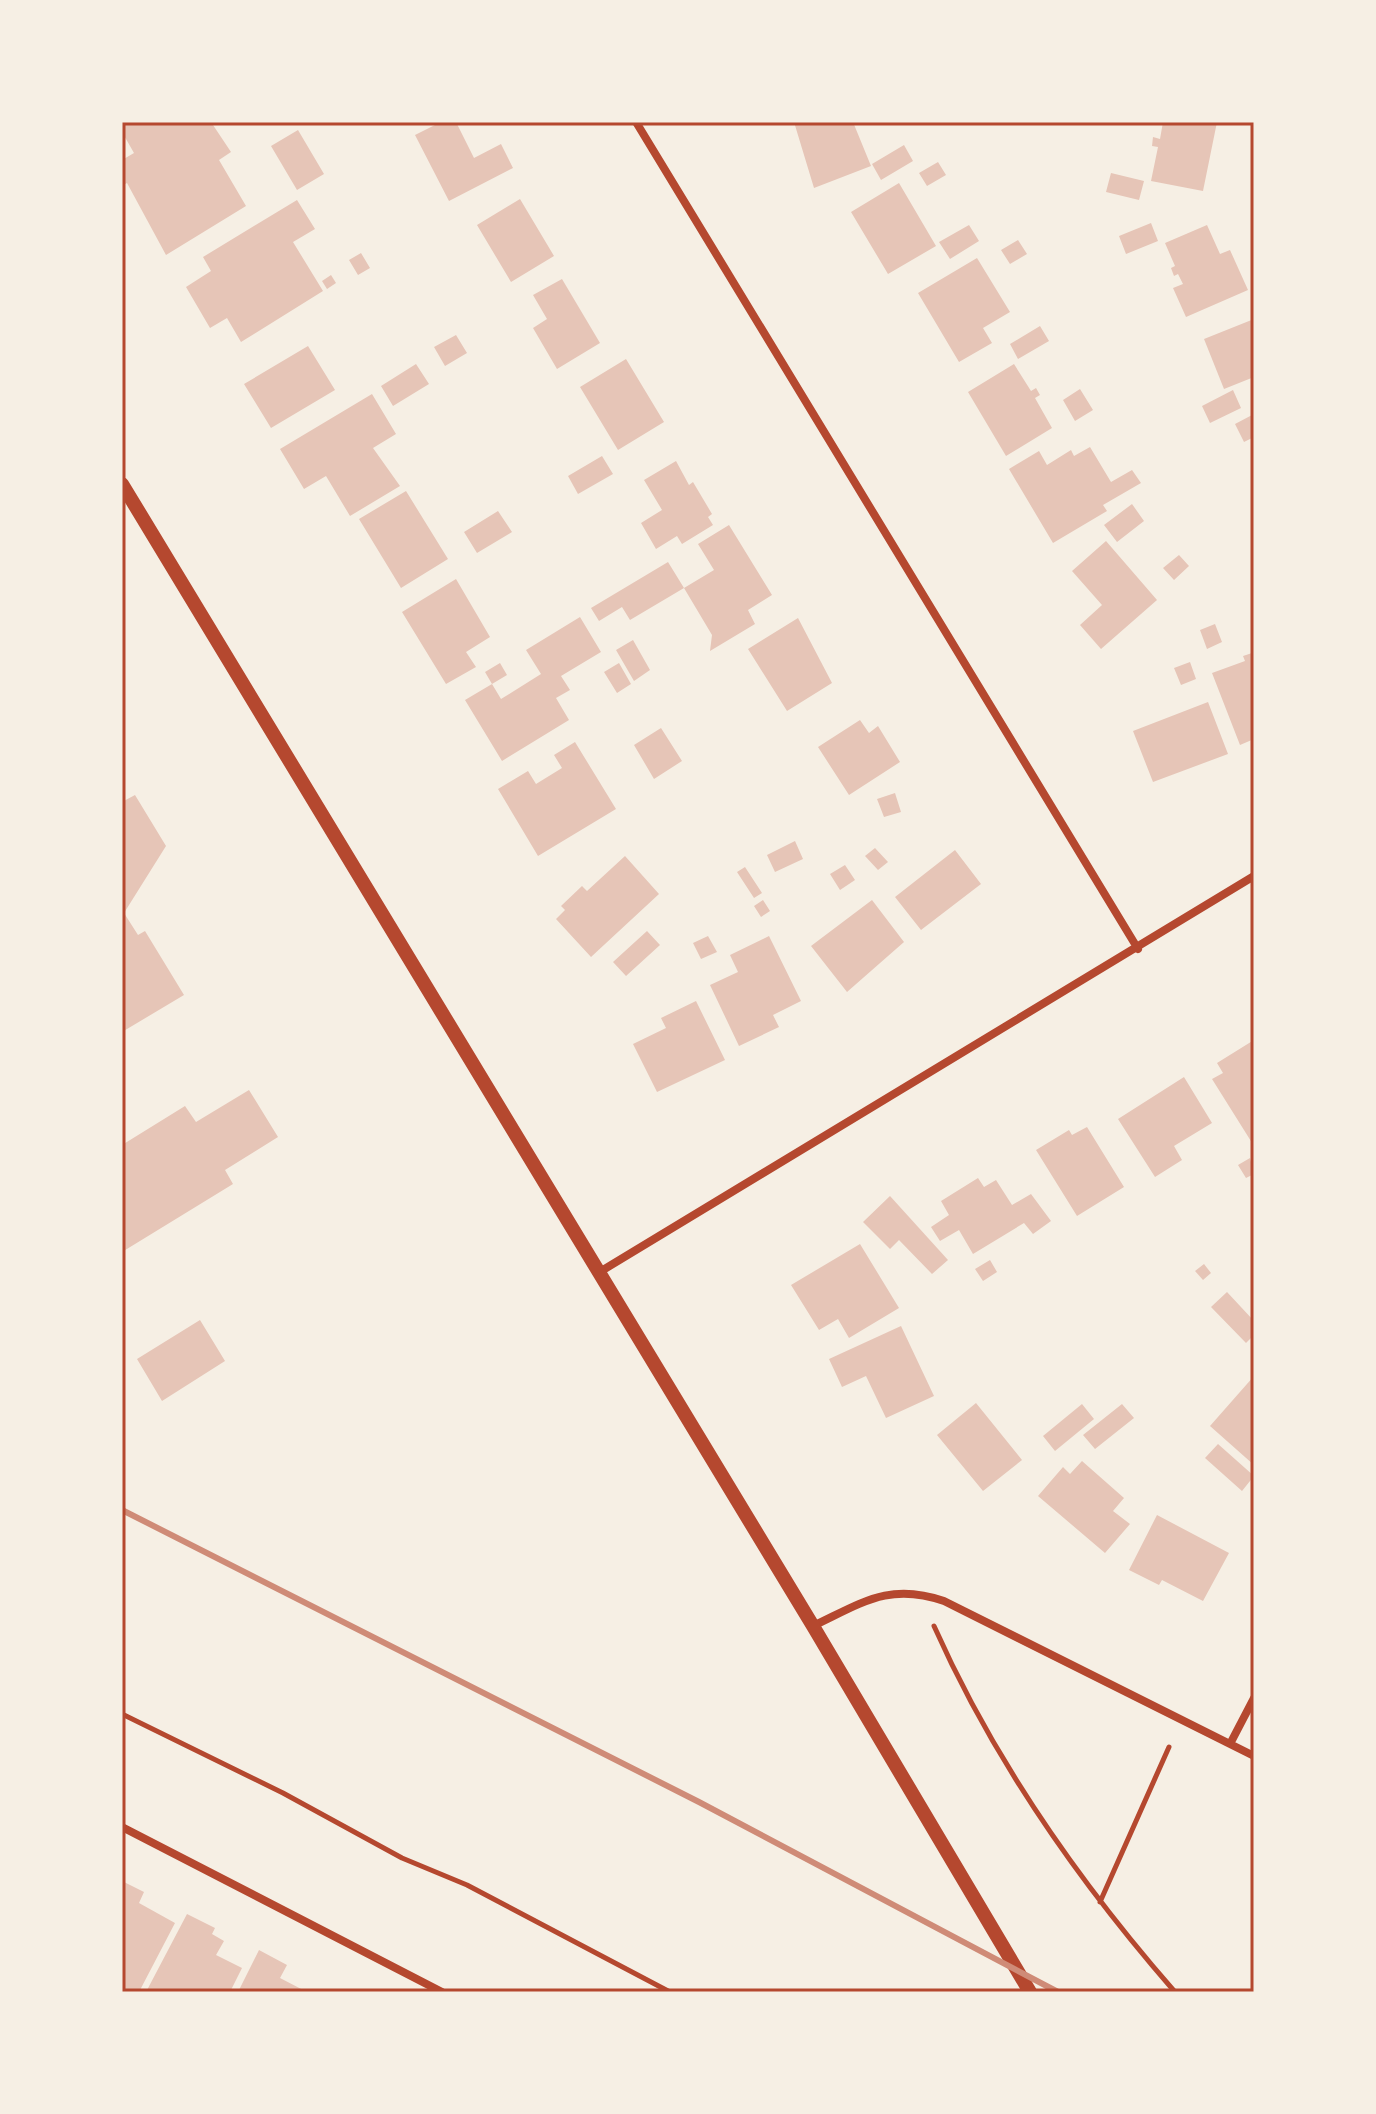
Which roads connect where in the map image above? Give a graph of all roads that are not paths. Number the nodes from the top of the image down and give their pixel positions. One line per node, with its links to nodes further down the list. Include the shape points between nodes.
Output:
1 (636, 122): 4 (street)
2 (122, 484): 5 (street)
3 (1254, 876): 4 (street)
4 (1138, 949): 5 (street)
5 (597, 1273): 6 (street)
6 (813, 1626): 8 (street, via 876,1596 919,1592); 12 (street)
7 (1254, 1698): 8 (street)
8 (1230, 1744): 9 (street)
9 (1254, 1756)
10 (122, 1827): 11 (street)
11 (442, 1992)
12 (1030, 1992)

